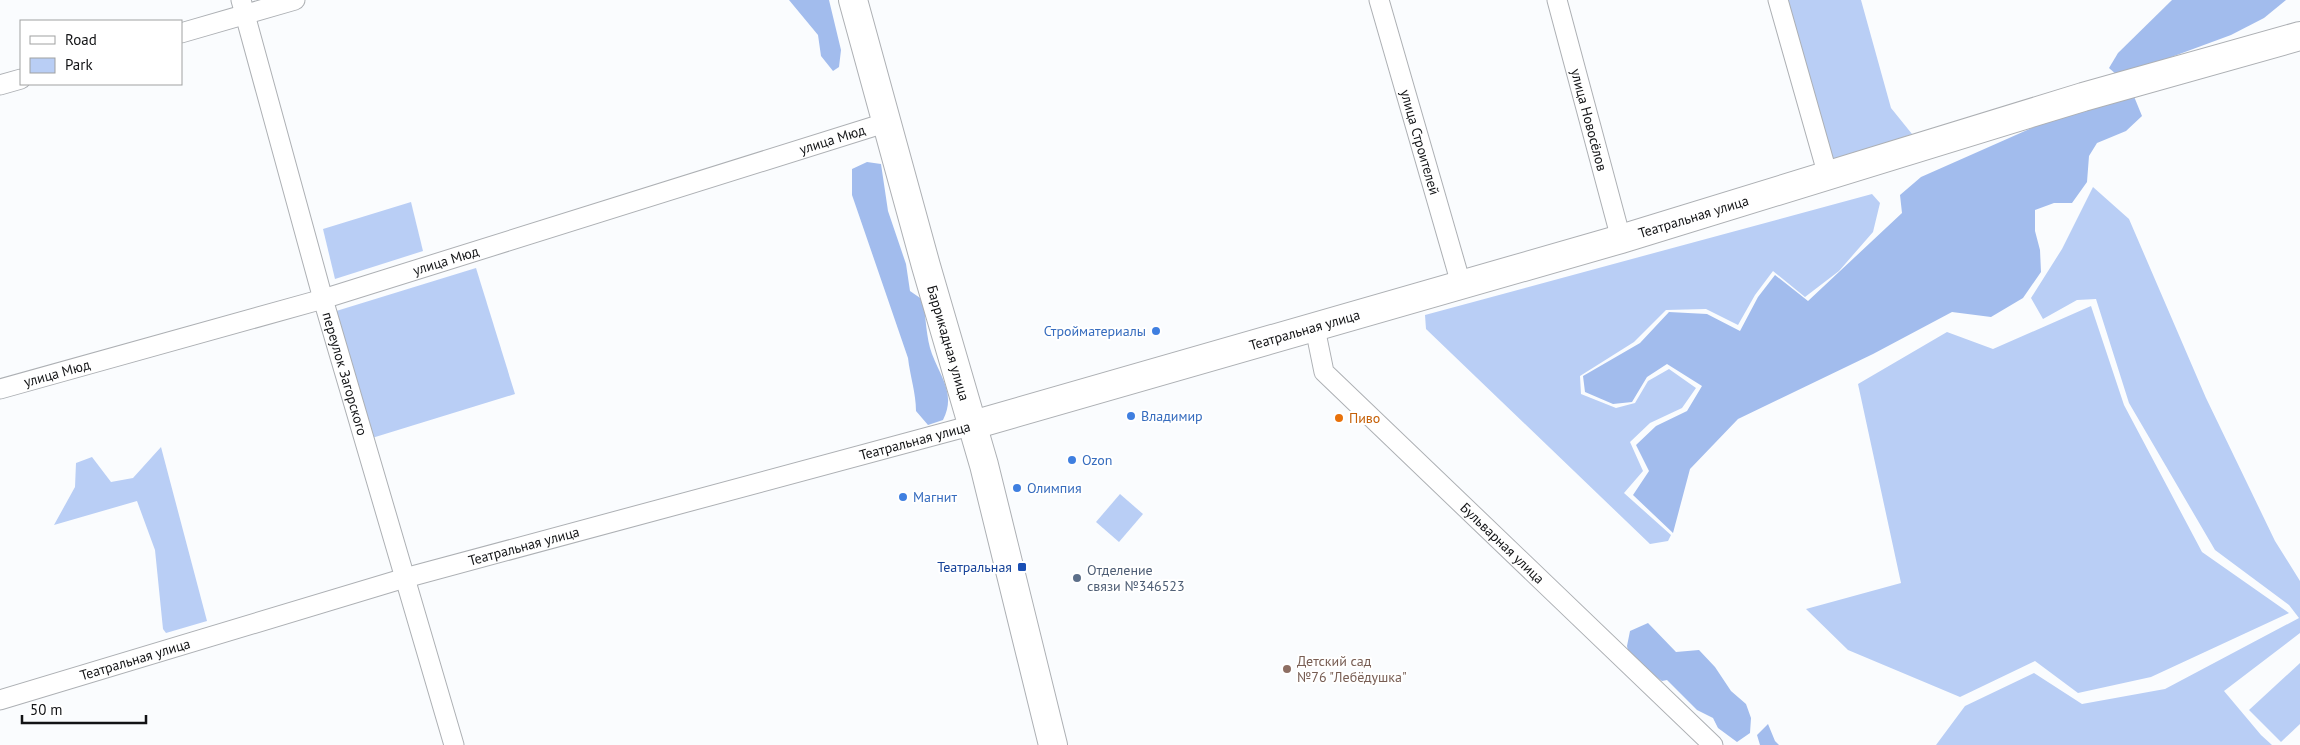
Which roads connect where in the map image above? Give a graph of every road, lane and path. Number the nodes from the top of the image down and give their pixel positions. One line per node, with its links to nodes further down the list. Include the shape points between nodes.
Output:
1 (295, 0): 6 (street)
2 (854, 0): 11 (main road, Баррикадная улица)
3 (1379, 0): 14 (street, улица Строителей)
4 (1556, 0): 13 (street, улица Новосёлов)
5 (1778, 0): 12 (street)
6 (243, 7): 7 (street); 15 (street, переулок Загорского)
7 (182, 33)
8 (2300, 36): 12 (main road, Театральная улица, via 2083,97)
9 (20, 79): 10 (street)
10 (0, 85)
11 (888, 122): 15 (street, улица Мюд); 18 (main road, Баррикадная улица)
12 (1828, 176): 13 (main road, Театральная улица)
13 (1621, 239): 14 (main road, Театральная улица)
14 (1461, 284): 16 (main road, Театральная улица)
15 (323, 300): 17 (street, улица Мюд); 19 (street, переулок Загорского)
16 (1315, 328): 18 (main road, Театральная улица); 23 (street, Бульварная улица, via 1324,372)
17 (0, 389)
18 (973, 425): 19 (street, Театральная улица); 22 (main road, Баррикадная улица)
19 (405, 578): 20 (street, Театральная улица); 21 (street, переулок Загорского)
20 (0, 700)
21 (454, 745)
22 (1054, 745)
23 (1713, 745)

